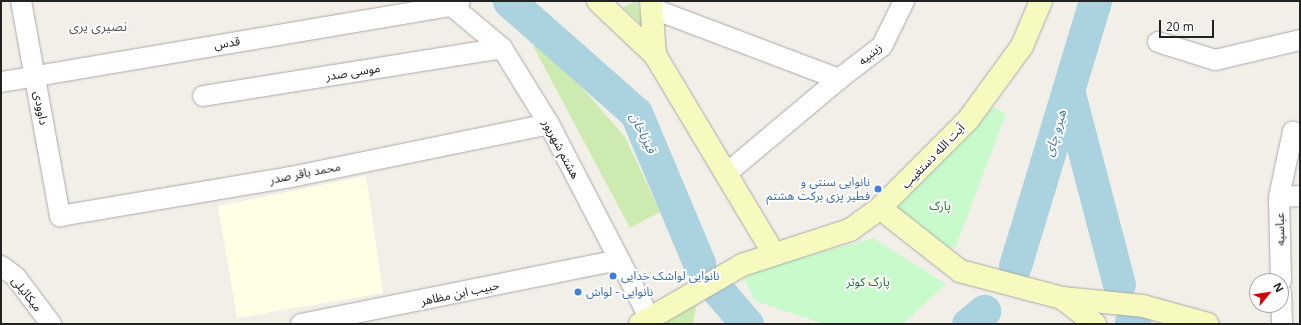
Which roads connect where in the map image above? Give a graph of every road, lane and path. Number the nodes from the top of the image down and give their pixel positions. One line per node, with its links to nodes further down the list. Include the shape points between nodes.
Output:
1 (21, 1): 11 (street, داوودی)
2 (598, 1): 10 (main road)
3 (904, 1): 12 (street, زینبیه, via 882,46)
4 (1041, 1): 20 (main road, آیت الله دستغیب, via 1022,46 968,120)
5 (453, 2): 9 (street, هشتم شهریور); 11 (street, قدس)
6 (651, 5): 10 (main road); 12 (street)
7 (1300, 40): 8 (street, via 1215,60)
8 (1158, 42)
9 (502, 48): 14 (street, موسی صدر); 15 (street, هشتم شهریور)
10 (655, 55): 17 (main road)
11 (35, 75): 13 (street, قدس); 21 (street, داوودی)
12 (839, 79): 17 (street, زینبیه)
13 (1, 82)
14 (203, 96)
15 (549, 124): 21 (street, محمد باقر صدر, via 291,176); 23 (street, هشتم شهریور)
16 (1293, 131): 19 (street)
17 (727, 173): 22 (main road)
18 (1300, 196): 19 (street, عباسیه)
19 (1279, 197): 25 (street, عباسیه)
20 (880, 208): 22 (main road, آیت الله دستغیب, via 850,230); 26 (main road, via 960,270)
21 (60, 216)
22 (774, 254): 28 (main road, آیت الله دستغیب, via 742,265)
23 (619, 260): 28 (street, هشتم شهریور); 30 (street, حبیب ابن مظاهر)
24 (1, 266): 29 (street, میکائیلی, via 15,276)
25 (1281, 273)
26 (1062, 298): 31 (main road); 32 (main road, via 1143,306)
27 (1282, 313): 33 (street)
28 (644, 321)
29 (51, 324)
30 (301, 324)
31 (1095, 324)
32 (1208, 324)
33 (1282, 324)

